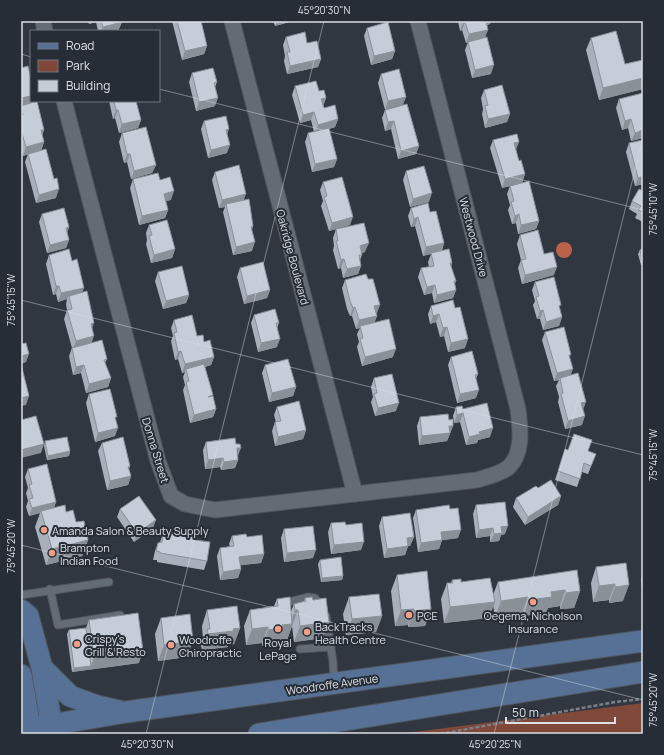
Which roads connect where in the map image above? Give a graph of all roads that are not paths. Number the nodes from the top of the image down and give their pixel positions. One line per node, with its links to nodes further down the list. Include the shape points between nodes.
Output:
1 (232, 21): 5 (street, Oakridge Boulevard)
2 (418, 21): 4 (street, Westwood Drive, via 518,409 521,436)
3 (64, 102): 5 (street, Donna Street, via 158,461 171,496 185,504 215,510)
4 (517, 454): 5 (street, Donna Street, via 509,467 477,480)
5 (355, 494)
6 (109, 582): 7 (lane)
7 (50, 589): 8 (lane); 11 (lane, via 58,625)
8 (21, 595)
9 (289, 602): 13 (lane, via 308,597 316,598 325,609)
10 (21, 610): 15 (main road, via 28,616)
11 (120, 615)
12 (643, 641): 18 (main road, Woodroffe Avenue)
13 (331, 647): 14 (lane); 18 (lane)
14 (300, 649)
15 (42, 668): 19 (main road, via 70,696 97,706); 20 (main road)
16 (643, 672): 22 (main road)
17 (21, 675): 21 (main road)
18 (334, 684): 19 (main road, Woodroffe Avenue)
19 (126, 712): 20 (main road, Woodroffe Avenue)
20 (52, 730): 21 (main road, Woodroffe Avenue)
21 (28, 731)
22 (259, 734)

